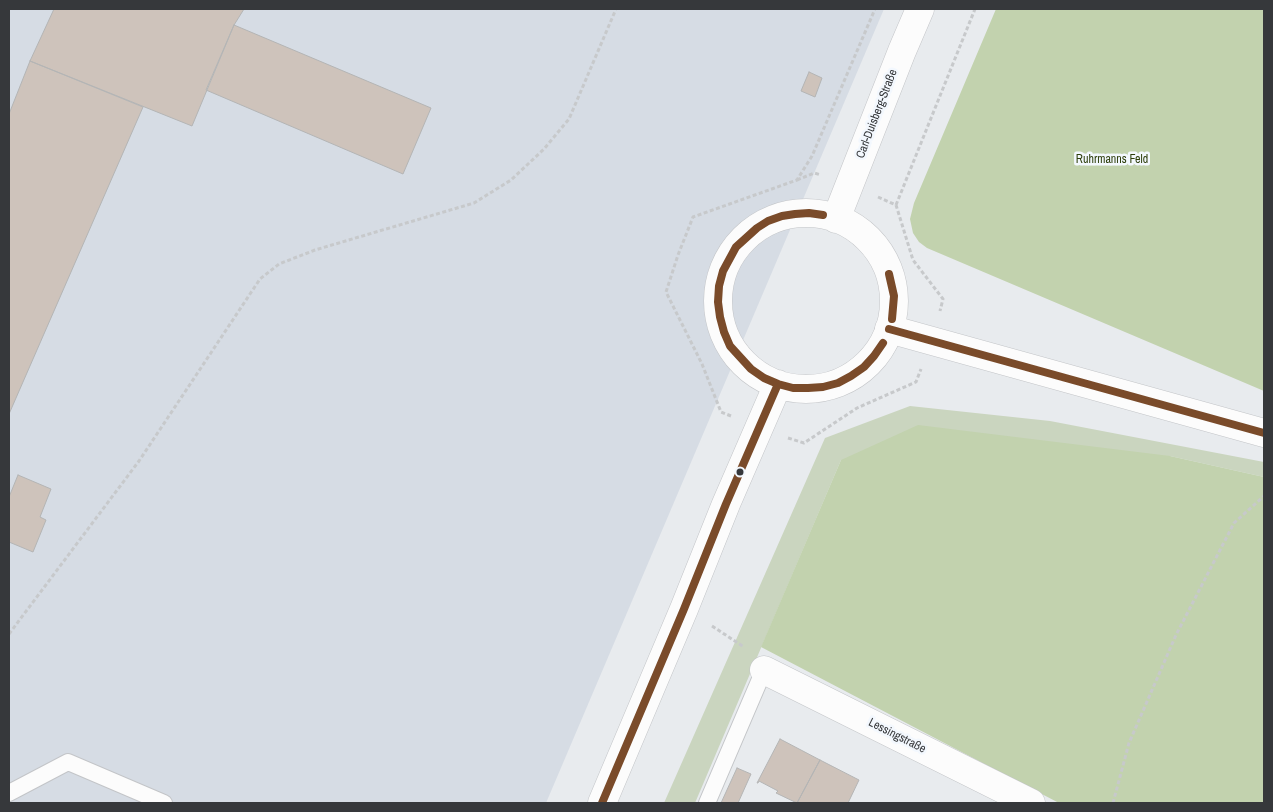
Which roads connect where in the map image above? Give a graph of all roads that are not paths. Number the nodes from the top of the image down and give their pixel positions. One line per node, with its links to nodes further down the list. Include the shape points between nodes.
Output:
1 (920, 9): 2 (main road, Carl-Duisberg-Straße)
2 (836, 219): 3 (main road, via 865,236 880,253 894,296); 4 (main road, via 809,213 768,221 736,247 723,271 718,302 730,346 751,369)
3 (889, 329): 4 (main road, via 874,356 858,372 838,383 808,388); 5 (main road)
4 (778, 384): 9 (main road)
5 (1264, 433)
6 (764, 670): 10 (lane); 11 (main road, Lessingstraße)
7 (9, 793): 8 (lane, via 68,762)
8 (164, 803)
9 (602, 803)
10 (707, 803)
11 (1031, 803)

